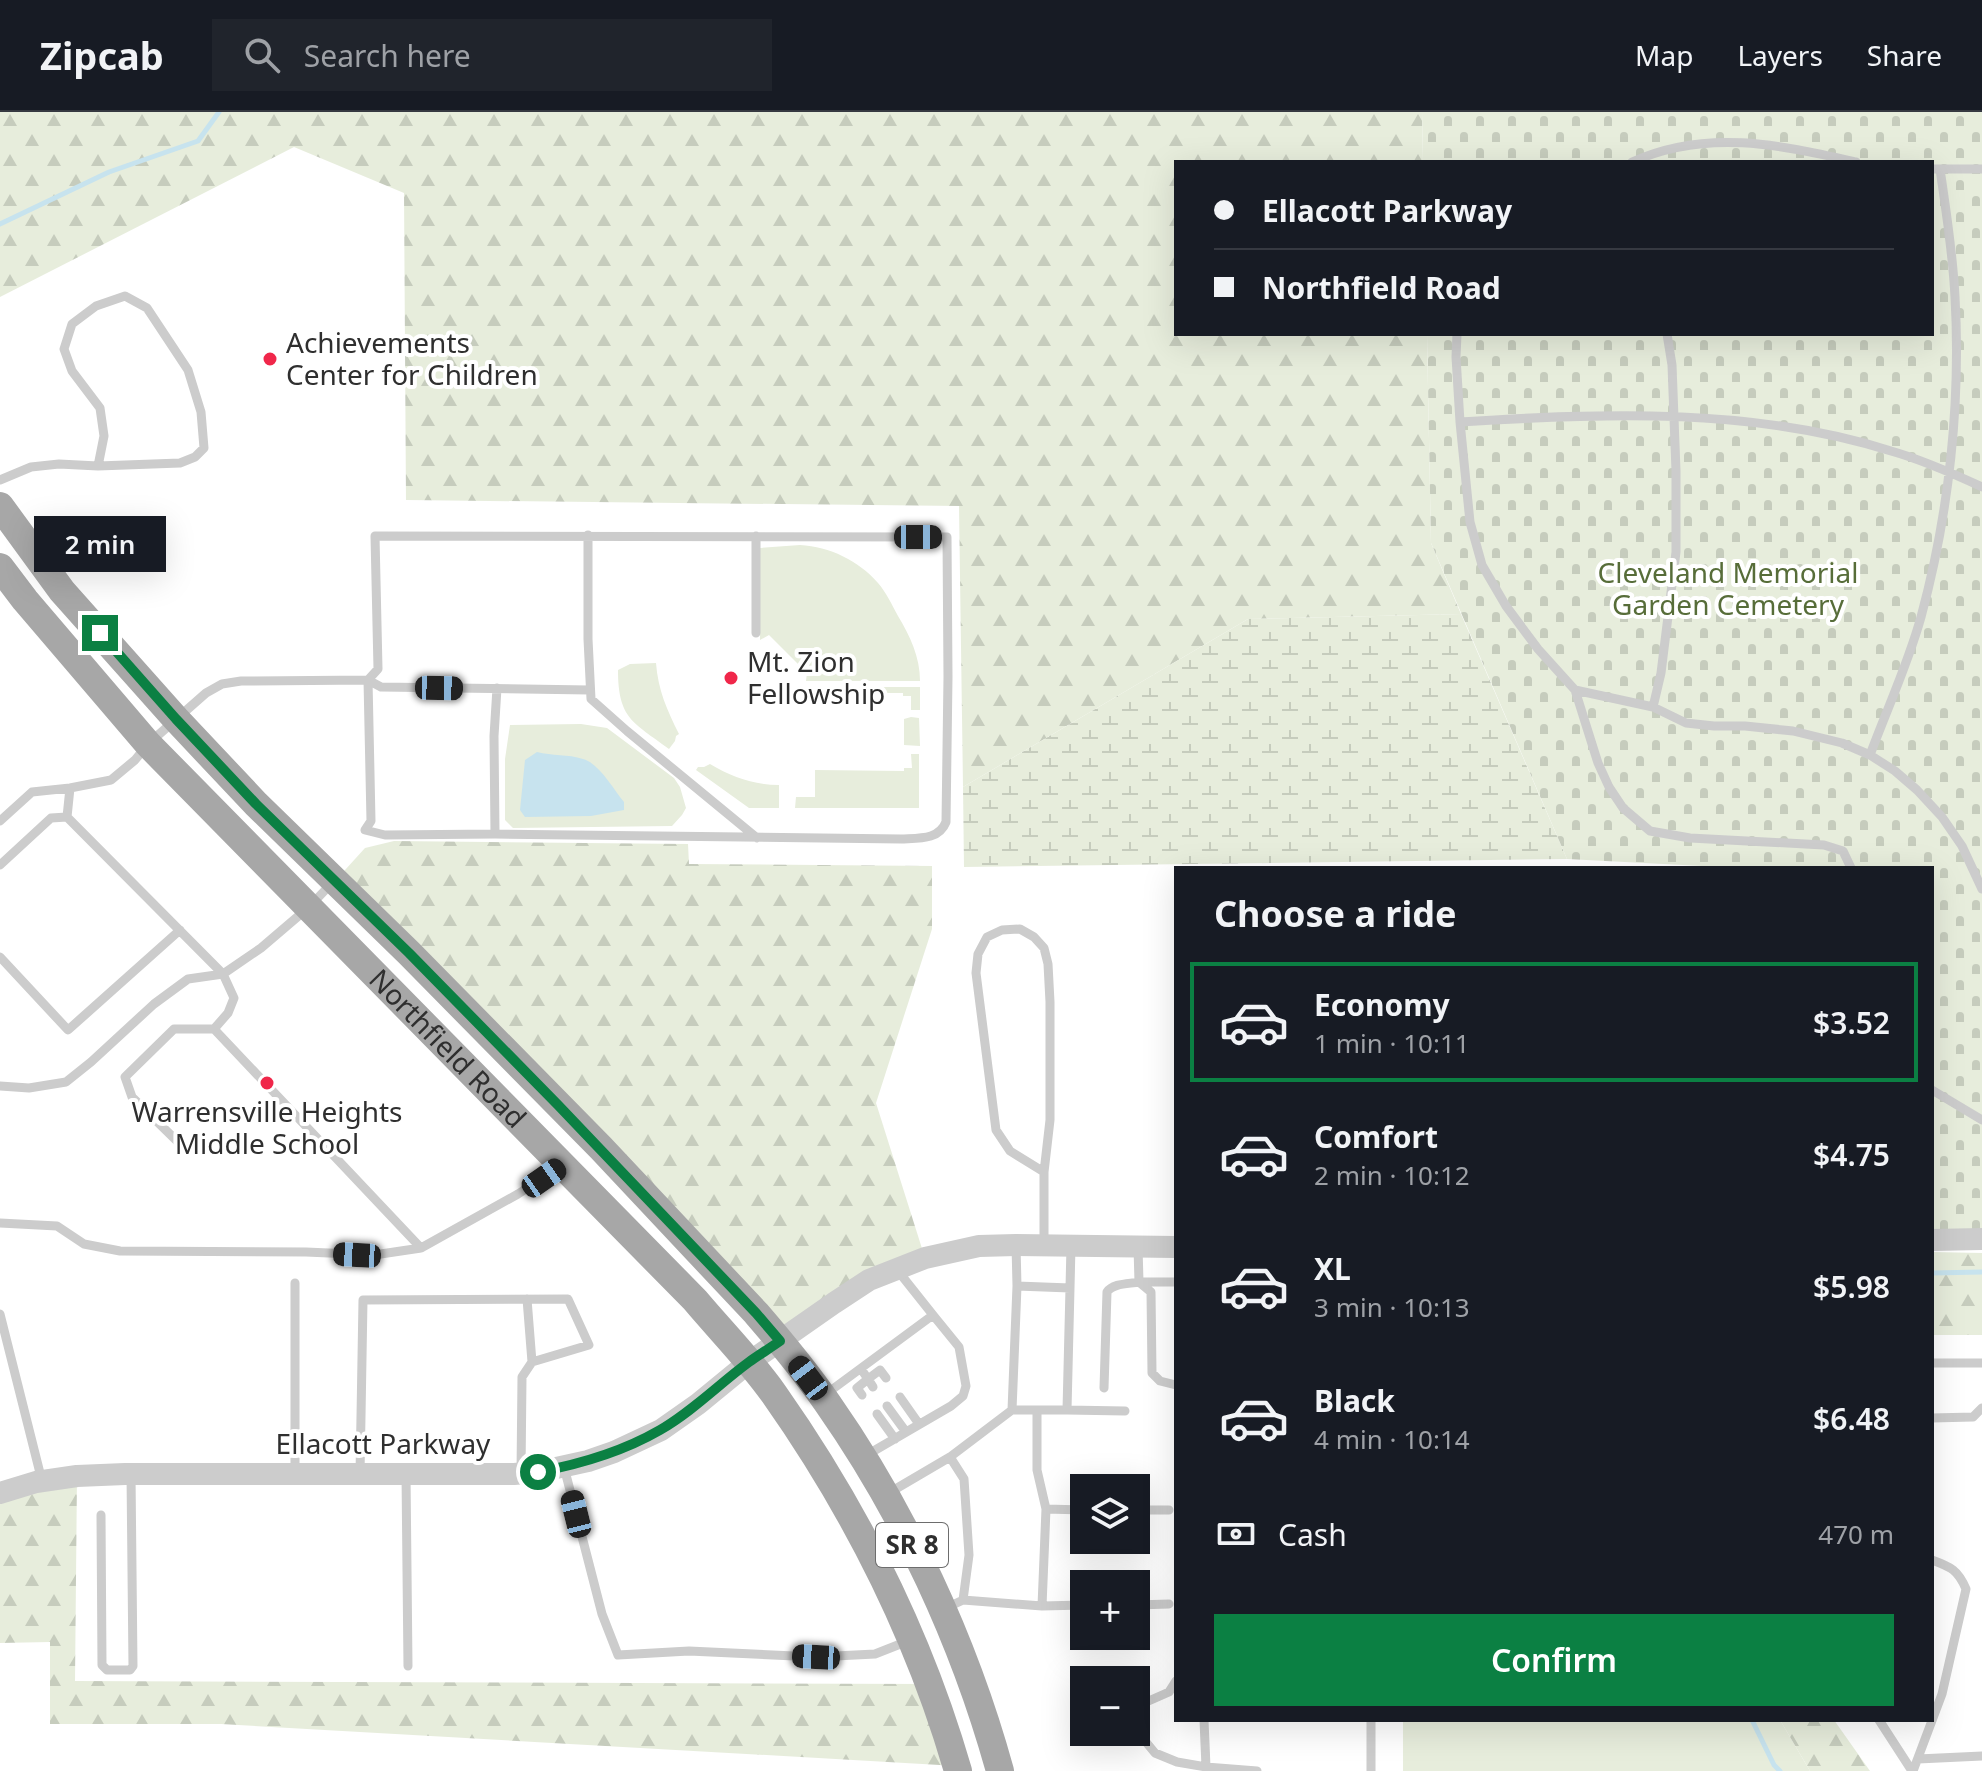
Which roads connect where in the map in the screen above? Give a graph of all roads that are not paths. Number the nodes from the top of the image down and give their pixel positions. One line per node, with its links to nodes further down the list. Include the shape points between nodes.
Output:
1 (1638, 160): 2 (lane, via 1674,147 1750,142)
2 (1847, 160)
3 (1936, 169): 4 (lane); 10 (lane, via 1950,234 1955,298)
4 (1982, 169)
5 (1457, 336): 8 (lane)
6 (1667, 336): 7 (lane)
7 (1674, 416): 8 (lane); 10 (lane, via 1855,440); 22 (lane, via 1676,552)
8 (1460, 422): 21 (lane, via 1470,522 1482,565 1506,606)
9 (98, 466): 9 (lane, via 180,463 204,448 201,412 188,370 147,308 125,296 96,306 72,324 64,349 72,371 100,408 104,436); 11 (lane, via 31,467)
10 (1949, 472): 12 (lane); 25 (lane, via 1920,621)
11 (0, 480)
12 (1982, 487)
13 (0, 506): 23 (main road, Northfield Road / SR 8, via 62,591)
14 (588, 535): 15 (lane); 18 (lane, via 375,536 378,669); 20 (lane)
15 (756, 536): 17 (lane); 30 (lane, via 947,537 948,661 944,828 926,837 901,839)
16 (1, 569): 24 (main road, Northfield Road / SR 8)
17 (756, 633)
18 (368, 680): 19 (lane, via 381,687); 23 (lane, via 222,684); 29 (lane, via 371,821 365,830 385,835)
19 (497, 688): 20 (lane); 29 (lane)
20 (589, 690): 30 (lane, via 591,699 627,731)
21 (1575, 690): 22 (lane); 32 (lane, via 1609,787 1623,808 1650,831 1824,845 1843,851)
22 (1653, 707): 25 (lane, via 1686,723 1793,731)
23 (176, 719): 24 (lane); 33 (main road, Northfield Road / SR 8)
24 (148, 744): 26 (lane, via 111,780); 35 (main road, Northfield Road / SR 8)
25 (1870, 755): 34 (lane, via 1942,817)
26 (70, 788): 27 (lane); 28 (lane, via 32,792)
27 (67, 817): 31 (lane, via 51,818); 36 (lane)
28 (0, 821)
29 (495, 834): 30 (lane)
30 (757, 838)
31 (0, 865)
32 (1850, 866)
33 (335, 881): 35 (lane); 64 (main road, Northfield Road / SR 8, via 590,1137)
34 (1982, 889)
35 (309, 907): 38 (lane); 44 (main road, Northfield Road / SR 8)
36 (180, 930): 37 (lane, via 68,1030); 38 (lane)
37 (0, 957)
38 (223, 974): 39 (lane, via 234,998); 40 (lane, via 188,979 66,1082)
39 (214, 1029): 43 (lane, via 174,1029 125,1077 132,1097); 54 (lane)
40 (0, 1086)
41 (1934, 1091): 42 (lane)
42 (1982, 1120)
43 (181, 1145)
44 (563, 1164): 54 (lane); 66 (main road, Northfield Road / SR 8, via 695,1300)
45 (1044, 1172): 45 (lane, via 1050,1120 1048,964 1034,937 1020,929 1002,930 987,937 976,973 996,1130 1010,1151); 50 (lane)
46 (0, 1223): 54 (lane, via 57,1226 84,1244 120,1251 374,1255)
47 (1982, 1239): 48 (street)
48 (1934, 1240)
49 (1016, 1245): 50 (street, Ellacott Parkway); 55 (street, Ellacott Parkway, via 979,1246); 59 (lane)
50 (1044, 1245): 51 (street, Ellacott Parkway)
51 (1071, 1246): 52 (street, Ellacott Parkway); 60 (lane)
52 (1138, 1247): 53 (street, Ellacott Parkway); 56 (lane)
53 (1174, 1247)
54 (421, 1248)
55 (896, 1268): 63 (lane); 64 (street, Ellacott Parkway)
56 (1139, 1282): 57 (lane); 72 (lane, via 1151,1292 1152,1373); 73 (lane, via 1107,1292)
57 (1174, 1282)
58 (295, 1283): 93 (lane)
59 (1017, 1286): 60 (lane); 79 (lane)
60 (1070, 1288): 81 (lane)
61 (527, 1299): 65 (lane); 65 (lane, via 568,1299 589,1345); 94 (lane, via 363,1300)
62 (0, 1314): 96 (lane)
63 (933, 1315): 69 (lane); 85 (lane, via 959,1347 966,1386 951,1406)
64 (780, 1341): 66 (street, Ellacott Parkway); 75 (main road, Northfield Road / SR 8)
65 (532, 1362): 91 (lane, via 522,1377)
66 (748, 1363): 90 (street, Ellacott Parkway, via 661,1430); 110 (main road, Northfield Road / SR 8, via 837,1492)
67 (1934, 1363): 68 (lane)
68 (1982, 1363)
69 (861, 1369): 71 (lane); 75 (lane)
70 (886, 1378): 71 (lane, via 880,1370)
71 (870, 1383): 74 (lane, via 857,1388)
72 (1174, 1384)
73 (1104, 1388)
74 (862, 1395)
75 (823, 1397): 88 (main road, Northfield Road / SR 8)
76 (900, 1397): 85 (lane)
77 (887, 1406): 86 (lane)
78 (1982, 1408): 84 (lane, via 1973,1417)
79 (1012, 1410): 80 (lane); 89 (lane)
80 (1037, 1410): 81 (lane); 99 (lane, via 1037,1470)
81 (1067, 1410): 82 (lane)
82 (1125, 1411)
83 (877, 1414): 87 (lane)
84 (1934, 1418)
85 (919, 1424): 86 (lane)
86 (906, 1432): 87 (lane)
87 (895, 1439): 88 (lane)
88 (862, 1457): 98 (main road, Northfield Road / SR 8)
89 (950, 1457): 98 (lane); 106 (lane, via 964,1479 969,1555)
90 (564, 1467): 91 (street, Ellacott Parkway); 110 (lane, via 602,1614 618,1655 875,1654)
91 (521, 1473): 95 (street, Ellacott Parkway)
92 (131, 1474): 93 (street, Ellacott Parkway); 96 (street, Ellacott Parkway); 103 (lane, via 130,1670 107,1670 102,1665)
93 (295, 1474): 94 (street, Ellacott Parkway)
94 (360, 1474): 95 (street, Ellacott Parkway)
95 (406, 1474): 111 (lane)
96 (42, 1481): 97 (street, Ellacott Parkway)
97 (0, 1493)
98 (884, 1496): 106 (main road, Northfield Road / SR 8)
99 (1046, 1509): 100 (lane); 109 (lane)
100 (1070, 1510)
101 (1150, 1510): 102 (lane)
102 (1169, 1510)
103 (101, 1515)
104 (1934, 1561): 113 (lane, via 1960,1575 1966,1589)
105 (1169, 1604): 108 (lane)
106 (952, 1605): 109 (lane); 122 (main road, Northfield Road / SR 8, via 964,1661)
107 (1070, 1605): 109 (lane)
108 (1150, 1605)
109 (1042, 1606)
110 (912, 1640): 121 (main road, Northfield Road / SR 8)
111 (408, 1666)
112 (1174, 1684): 120 (lane, via 1144,1703 1136,1730 1155,1753)
113 (1934, 1716)
114 (1204, 1722): 120 (lane)
115 (1371, 1722): 124 (lane)
116 (1880, 1722): 125 (lane)
117 (1932, 1722): 119 (lane)
118 (1982, 1756): 119 (lane)
119 (1918, 1759): 125 (lane)
120 (1206, 1767): 123 (lane)
121 (958, 1771)
122 (1000, 1771)
123 (1257, 1771)
124 (1371, 1771)
125 (1913, 1771)

